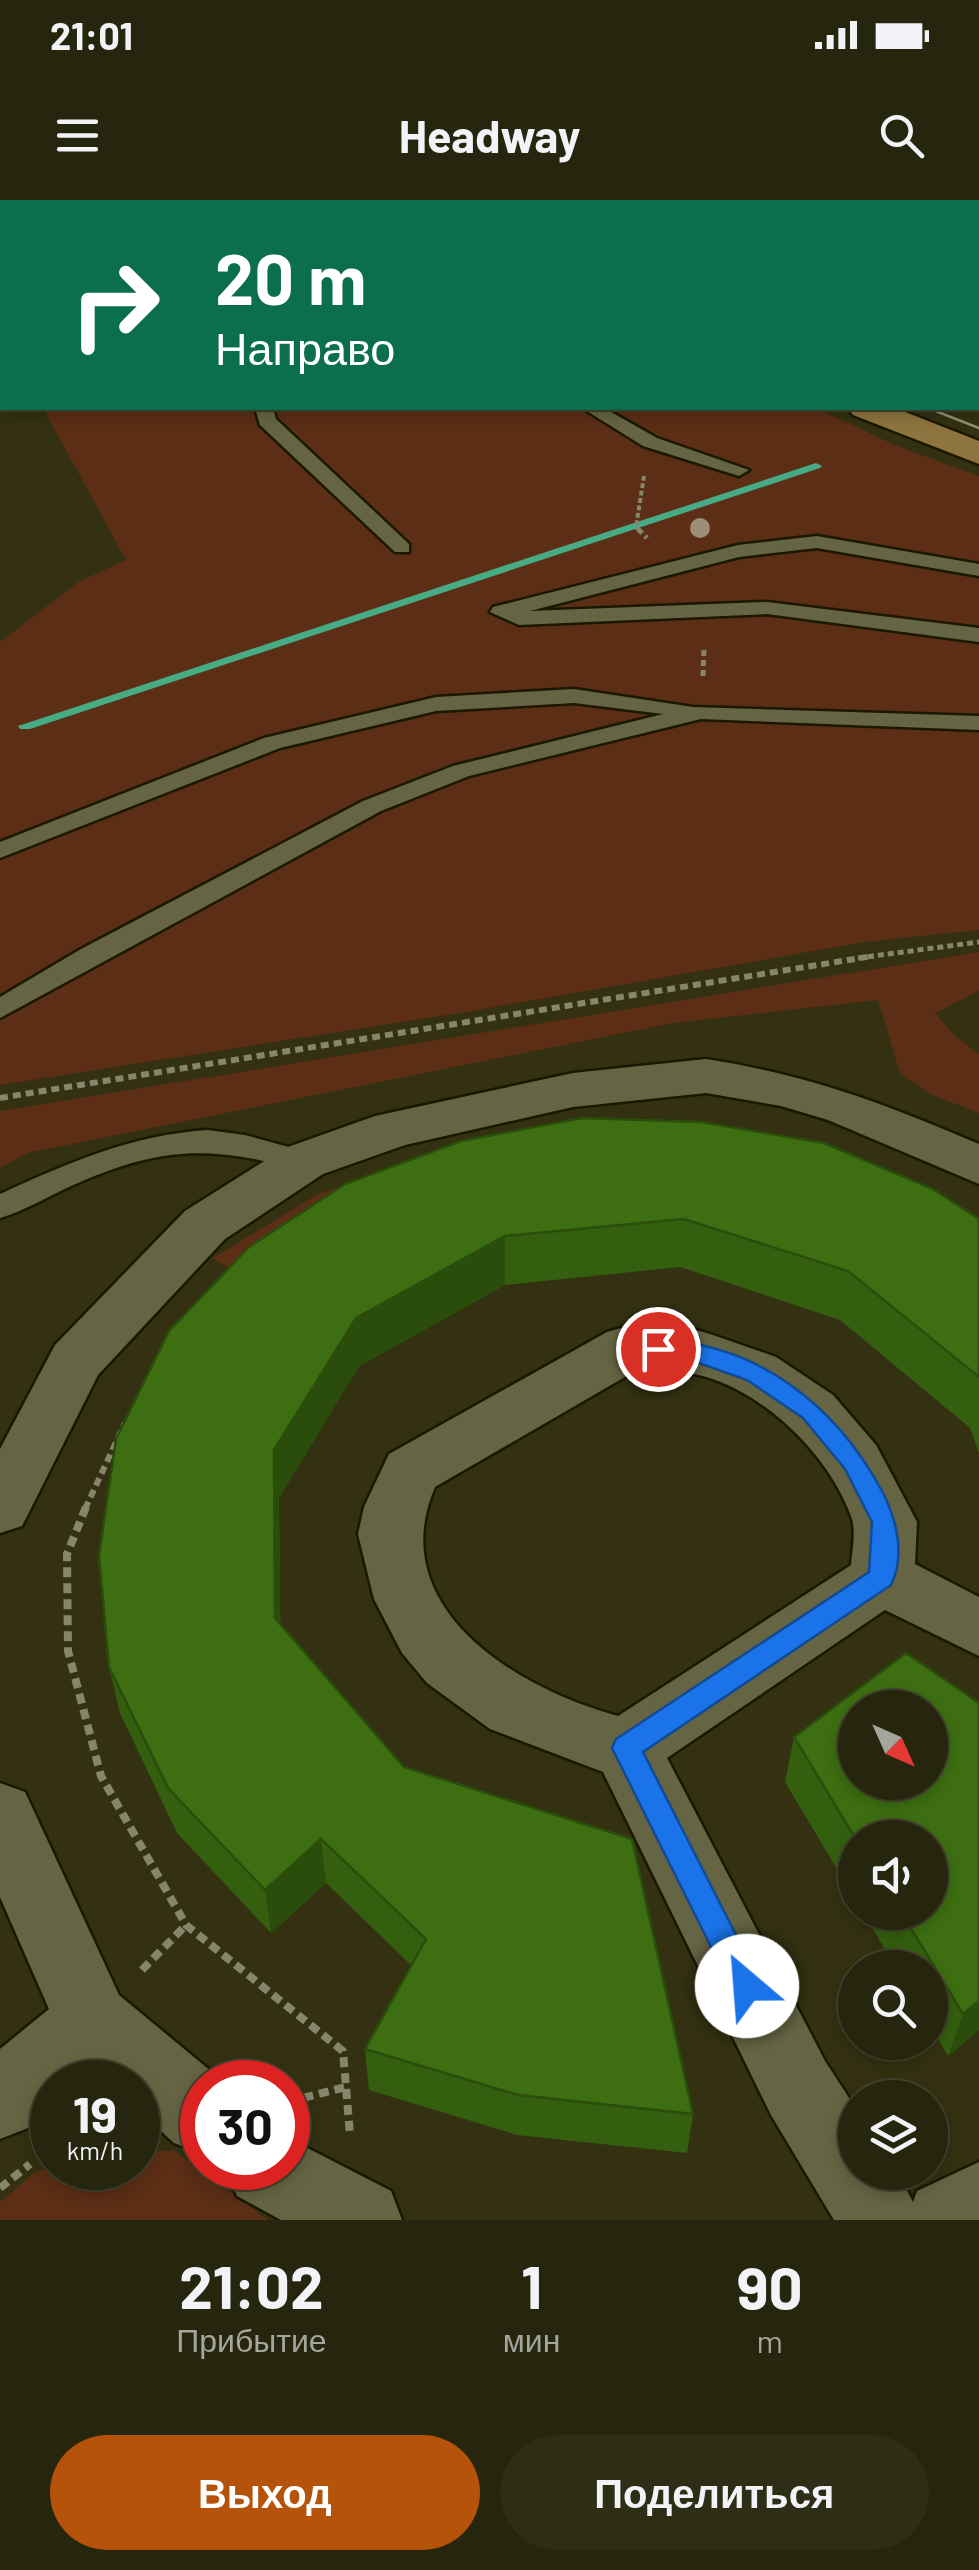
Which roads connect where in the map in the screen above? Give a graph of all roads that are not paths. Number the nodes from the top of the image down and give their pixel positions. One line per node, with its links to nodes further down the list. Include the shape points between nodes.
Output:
1 (264, 410): 6 (lane, via 267,420)
2 (594, 410): 5 (lane, via 650,442)
3 (870, 410): 4 (main road)
4 (979, 453)
5 (739, 470)
6 (402, 548)
7 (979, 570): 8 (lane, via 817,542 738,551 501,612 519,618 767,608)
8 (979, 635)
9 (701, 712): 10 (lane); 11 (lane, via 574,696 436,704 272,743); 12 (lane, via 461,771 372,806)
10 (979, 723)
11 (0, 851)
12 (0, 1009)
13 (304, 1161): 14 (street, via 394,1128 537,1098 706,1076 786,1089 847,1108); 15 (lane, via 233,1142 173,1144 82,1168); 16 (street, via 205,1226 76,1360)
14 (979, 1165)
15 (0, 1207)
16 (0, 1508)
17 (882, 1578): 18 (street); 19 (street); 19 (street, via 885,1522 854,1462 812,1411 755,1373 690,1350 628,1348 410,1471 390,1528 400,1591 436,1650 494,1698 568,1735)
18 (979, 1628)
19 (626, 1748): 27 (street, via 798,2088)
20 (0, 1815): 21 (street)
21 (92, 2020): 22 (street); 23 (street)
22 (180, 2096)
23 (21, 2129)
24 (306, 2190): 26 (street)
25 (979, 2202): 28 (street)
26 (362, 2220)
27 (880, 2220)
28 (946, 2220)

